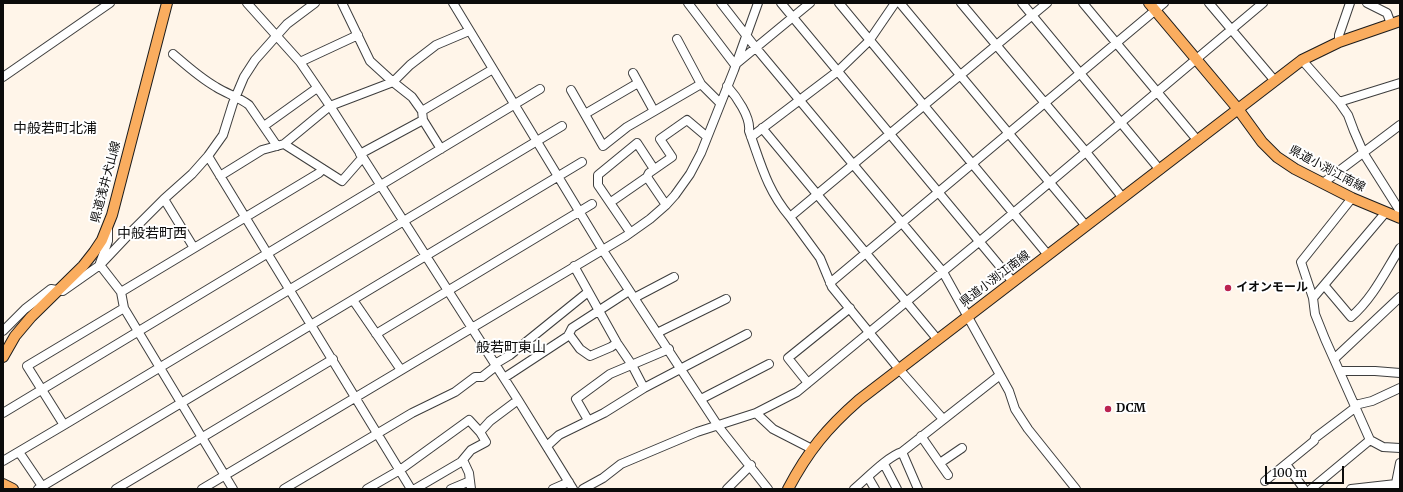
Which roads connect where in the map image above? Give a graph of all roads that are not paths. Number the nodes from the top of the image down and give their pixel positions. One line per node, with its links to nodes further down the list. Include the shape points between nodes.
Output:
1 (110, 3): 49 (street)
2 (167, 3): 120 (main road, 県道浅井犬山線)
3 (247, 3): 32 (street)
4 (315, 3): 32 (street, via 287,24)
5 (342, 3): 30 (street)
6 (453, 3): 29 (street)
7 (688, 3): 43 (street)
8 (721, 3): 31 (street)
9 (758, 3): 31 (street)
10 (781, 3): 26 (street)
11 (810, 3): 26 (street)
12 (839, 3): 34 (street)
13 (895, 3): 34 (street)
14 (900, 3): 48 (street)
15 (961, 3): 37 (street)
16 (1022, 3): 25 (street)
17 (1047, 3): 25 (street)
18 (1083, 3): 36 (street)
19 (1164, 3): 24 (street)
20 (1209, 3): 28 (street)
21 (1264, 3): 28 (street)
22 (1350, 3): 35 (street)
23 (1367, 3): 27 (street, via 1387,13)
24 (1152, 7): 36 (street); 40 (main road, 県道小渕江南線)
25 (1032, 15): 37 (street); 47 (street)
26 (793, 17): 38 (street); 45 (street)
27 (1396, 23): 35 (main road)
28 (1232, 30): 40 (street); 50 (street)
29 (469, 31): 44 (street); 51 (street, via 436,45)
30 (358, 35): 42 (street); 51 (street, via 370,61)
31 (745, 35): 38 (street); 43 (street)
32 (277, 37): 42 (street); 60 (street, via 267,44 255,60 244,77)
33 (677, 39): 54 (street)
34 (870, 41): 45 (street); 67 (street)
35 (1339, 42): 41 (main road)
36 (1116, 44): 47 (street); 59 (street)
37 (996, 45): 48 (street); 64 (street)
38 (756, 48): 43 (street); 61 (street)
39 (174, 54): 60 (street, via 204,80)
40 (1196, 60): 59 (street); 68 (main road, 県道小渕江南線)
41 (1302, 60): 50 (main road); 62 (street)
42 (300, 62): 56 (street)
43 (735, 64): 55 (street)
44 (493, 69): 66 (street); 69 (street)
45 (838, 71): 61 (street); 79 (street)
46 (632, 73): 52 (street)
47 (1081, 73): 64 (street); 73 (street)
48 (960, 75): 67 (street); 78 (street)
49 (3, 77)
50 (1275, 81): 68 (main road)
51 (393, 82): 65 (street); 69 (street, via 412,97)
52 (638, 83): 70 (street); 71 (street)
53 (1400, 83): 62 (street)
54 (701, 84): 63 (street); 70 (street)
55 (727, 86): 63 (street); 81 (street, via 739,102)
56 (317, 88): 65 (street); 74 (street)
57 (540, 89): 66 (street)
58 (571, 90): 71 (street)
59 (1157, 91): 73 (street); 83 (street)
60 (237, 97): 74 (street, via 249,105); 88 (street, via 223,135)
61 (800, 99): 77 (street); 92 (street)
62 (1339, 102): 87 (street, via 1348,115)
63 (720, 103): 80 (street)
64 (1045, 104): 78 (street); 86 (street)
65 (330, 106): 84 (street); 89 (street)
66 (514, 106): 82 (street); 85 (street)
67 (924, 106): 79 (street); 91 (street)
68 (1238, 109): 83 (main road, 県道小渕江南線); 100 (main road, 県道小渕江南線, via 1262,142 1277,157 1294,169)
69 (422, 111): 72 (street)
70 (654, 111): 71 (street, via 627,127 603,146)
71 (585, 114)
72 (423, 120): 85 (street); 89 (street)
73 (1121, 122): 86 (street); 95 (street)
74 (264, 126): 84 (street)
75 (562, 126): 82 (street)
76 (1400, 126): 87 (street)
77 (762, 128): 81 (street); 103 (street)
78 (1008, 133): 91 (street); 99 (street)
79 (890, 134): 92 (street); 102 (street)
80 (706, 136): 94 (street, via 687,120 660,139 672,157); 109 (street, via 690,174)
81 (751, 136): 115 (street, via 766,182)
82 (536, 141): 97 (street); 117 (street)
83 (1198, 141): 95 (main road, 県道小渕江南線)
84 (280, 145): 93 (street); 96 (street, via 262,150)
85 (441, 150): 101 (street)
86 (1086, 152): 99 (street); 104 (street)
87 (1364, 154): 100 (street); 110 (street)
88 (208, 156): 96 (street); 106 (street)
89 (362, 156): 93 (street, via 342,181); 101 (street)
90 (582, 162): 97 (street)
91 (973, 164): 102 (street); 112 (street)
92 (853, 165): 103 (street); 118 (street)
93 (323, 169): 114 (street)
94 (654, 169): 98 (street); 107 (street, via 637,143 598,175 598,185)
95 (1160, 170): 104 (main road, 県道小渕江南線)
96 (220, 176): 114 (street)
97 (557, 176): 111 (street); 129 (street)
98 (647, 177): 107 (street); 109 (street)
99 (1049, 182): 112 (street); 119 (street)
100 (1323, 183): 105 (main road, 県道小渕江南線)
101 (381, 186): 117 (street); 126 (street)
102 (939, 192): 118 (street); 122 (street)
103 (817, 195): 115 (street); 127 (street)
104 (1123, 198): 119 (main road, 県道小渕江南線)
105 (1352, 198): 113 (main road, 県道小渕江南線); 145 (street, via 1301,262)
106 (164, 199): 123 (street); 130 (street)
107 (610, 202): 121 (street)
108 (592, 204): 111 (street)
109 (666, 205): 121 (street)
110 (1400, 211)
111 (579, 212): 125 (street); 139 (street)
112 (1014, 212): 122 (street); 128 (street)
113 (1386, 212): 116 (main road, 県道小渕江南線); 136 (street)
114 (246, 217): 123 (street); 126 (street)
115 (790, 217): 135 (street, via 820,258)
116 (1400, 218)
117 (403, 221): 129 (street); 138 (street)
118 (903, 223): 127 (street); 132 (street)
119 (1086, 226): 128 (main road, 県道小渕江南線)
120 (108, 227): 130 (street, via 108,241); 137 (main road, 県道浅井犬山線, via 83,266)
121 (630, 232): 125 (street)
122 (980, 241): 132 (street); 134 (street)
123 (194, 248): 141 (street)
124 (1400, 248): 136 (street, via 1371,295 1351,316)
125 (602, 249): 131 (street); 140 (street)
126 (268, 253): 138 (street); 156 (street)
127 (866, 254): 135 (street); 148 (street)
128 (1048, 255): 134 (main road, 県道小渕江南線)
129 (426, 256): 139 (street); 147 (street)
130 (100, 265): 137 (street, via 63,290); 141 (street)
131 (574, 266): 142 (street); 154 (street)
132 (943, 272): 148 (street); 152 (street)
133 (674, 277): 144 (street)
134 (1013, 282): 152 (main road, 県道小渕江南線)
135 (830, 283): 150 (street)
136 (1324, 285): 145 (street)
137 (59, 289): 155 (street, via 51,289 36,300); 165 (main road, 県道浅井犬山線, via 15,336)
138 (290, 289): 153 (street); 171 (street)
139 (448, 291): 154 (street); 159 (street)
140 (629, 291): 144 (street); 151 (street)
141 (121, 292): 149 (street)
142 (588, 292): 151 (street); 169 (street)
143 (1400, 297): 167 (street)
144 (634, 298): 158 (street)
145 (1313, 298): 167 (street, via 1315,314)
146 (726, 299): 158 (street)
147 (353, 300): 153 (street); 159 (street)
148 (906, 302): 157 (street); 162 (street)
149 (124, 308): 156 (street); 182 (street, via 27,366)
150 (850, 308): 157 (street); 179 (street, via 788,358)
151 (599, 312): 160 (street, via 572,328); 163 (street)
152 (967, 317): 162 (main road, 県道小渕江南線); 177 (street)
153 (312, 325): 166 (street); 186 (street)
154 (471, 327): 169 (street); 174 (street)
155 (3, 331)
156 (138, 331): 171 (street); 182 (street)
157 (870, 332): 173 (street); 179 (street)
158 (657, 333): 164 (street)
159 (376, 334): 174 (street)
160 (569, 334): 163 (street, via 580,349 590,356); 178 (street)
161 (747, 334): 172 (street)
162 (938, 340): 173 (main road, 県道小渕江南線)
163 (617, 343): 170 (street)
164 (668, 349): 170 (street); 172 (street)
165 (3, 358)
166 (333, 359): 183 (street); 197 (street)
167 (1334, 359): 175 (street)
168 (769, 364): 184 (street)
169 (496, 365): 178 (street); 195 (street, via 482,377 475,377 455,392)
170 (632, 365): 180 (street); 191 (street, via 610,374 576,399)
171 (160, 367): 186 (street); 192 (street)
172 (682, 369): 180 (street); 184 (street)
173 (899, 369): 190 (street); 202 (main road, 県道小渕江南線, via 836,421)
174 (400, 370): 183 (street)
175 (1340, 371): 176 (street); 187 (street)
176 (1400, 373)
177 (1000, 375): 190 (street); 240 (street, via 1024,423)
178 (504, 378): 185 (street)
179 (808, 383): 189 (street, via 797,392)
180 (644, 388): 191 (street, via 615,407)
181 (1400, 388): 187 (street)
182 (41, 390): 188 (street); 192 (street)
183 (355, 397): 195 (street); 213 (street)
184 (701, 399): 193 (street)
185 (518, 400): 194 (street); 199 (street)
186 (182, 403): 197 (street); 221 (street)
187 (1355, 406): 198 (street); 210 (street)
188 (3, 413)
189 (756, 413): 193 (street); 202 (street, via 773,429)
190 (944, 419): 196 (street)
191 (588, 420): 199 (street, via 559,435)
192 (64, 425): 203 (street)
193 (718, 426): 211 (street); 232 (street, via 697,432 621,464)
194 (480, 432): 205 (street, via 486,442 471,450); 212 (street, via 469,420)
195 (378, 433): 212 (street); 226 (street)
196 (921, 436): 204 (street); 207 (street)
197 (202, 438): 213 (street); 223 (street)
198 (1370, 440): 201 (street, via 1383,447); 242 (street)
199 (546, 446): 219 (street)
200 (962, 448): 207 (street)
201 (1400, 448)
202 (812, 449): 235 (main road, 県道小渕江南線)
203 (19, 452): 206 (street); 221 (street)
204 (902, 452): 209 (street); 239 (street)
205 (463, 460): 218 (street); 229 (street)
206 (3, 461)
207 (940, 463): 214 (street)
208 (1400, 463): 220 (street)
209 (884, 464): 215 (street); 238 (street)
210 (1286, 464): 216 (street); 241 (street)
211 (751, 465): 233 (street); 234 (street)
212 (400, 470): 227 (street); 228 (street)
213 (225, 475): 224 (street); 225 (street)
214 (948, 475)
215 (868, 477): 236 (street); 237 (street)
216 (1264, 481)
217 (3, 484): 222 (main road)
218 (471, 485): 230 (street)
219 (571, 486): 231 (street)
220 (1395, 486): 243 (street)
221 (40, 488)
222 (13, 489)
223 (116, 489)
224 (202, 489)
225 (233, 489)
226 (284, 489)
227 (367, 489)
228 (412, 489)
229 (415, 489)
230 (451, 489)
231 (553, 489)
232 (583, 489)
233 (727, 489)
234 (768, 489)
235 (788, 489)
236 (854, 489)
237 (875, 489)
238 (897, 489)
239 (918, 489)
240 (1076, 489)
241 (1304, 489)
242 (1311, 489)
243 (1351, 489)

